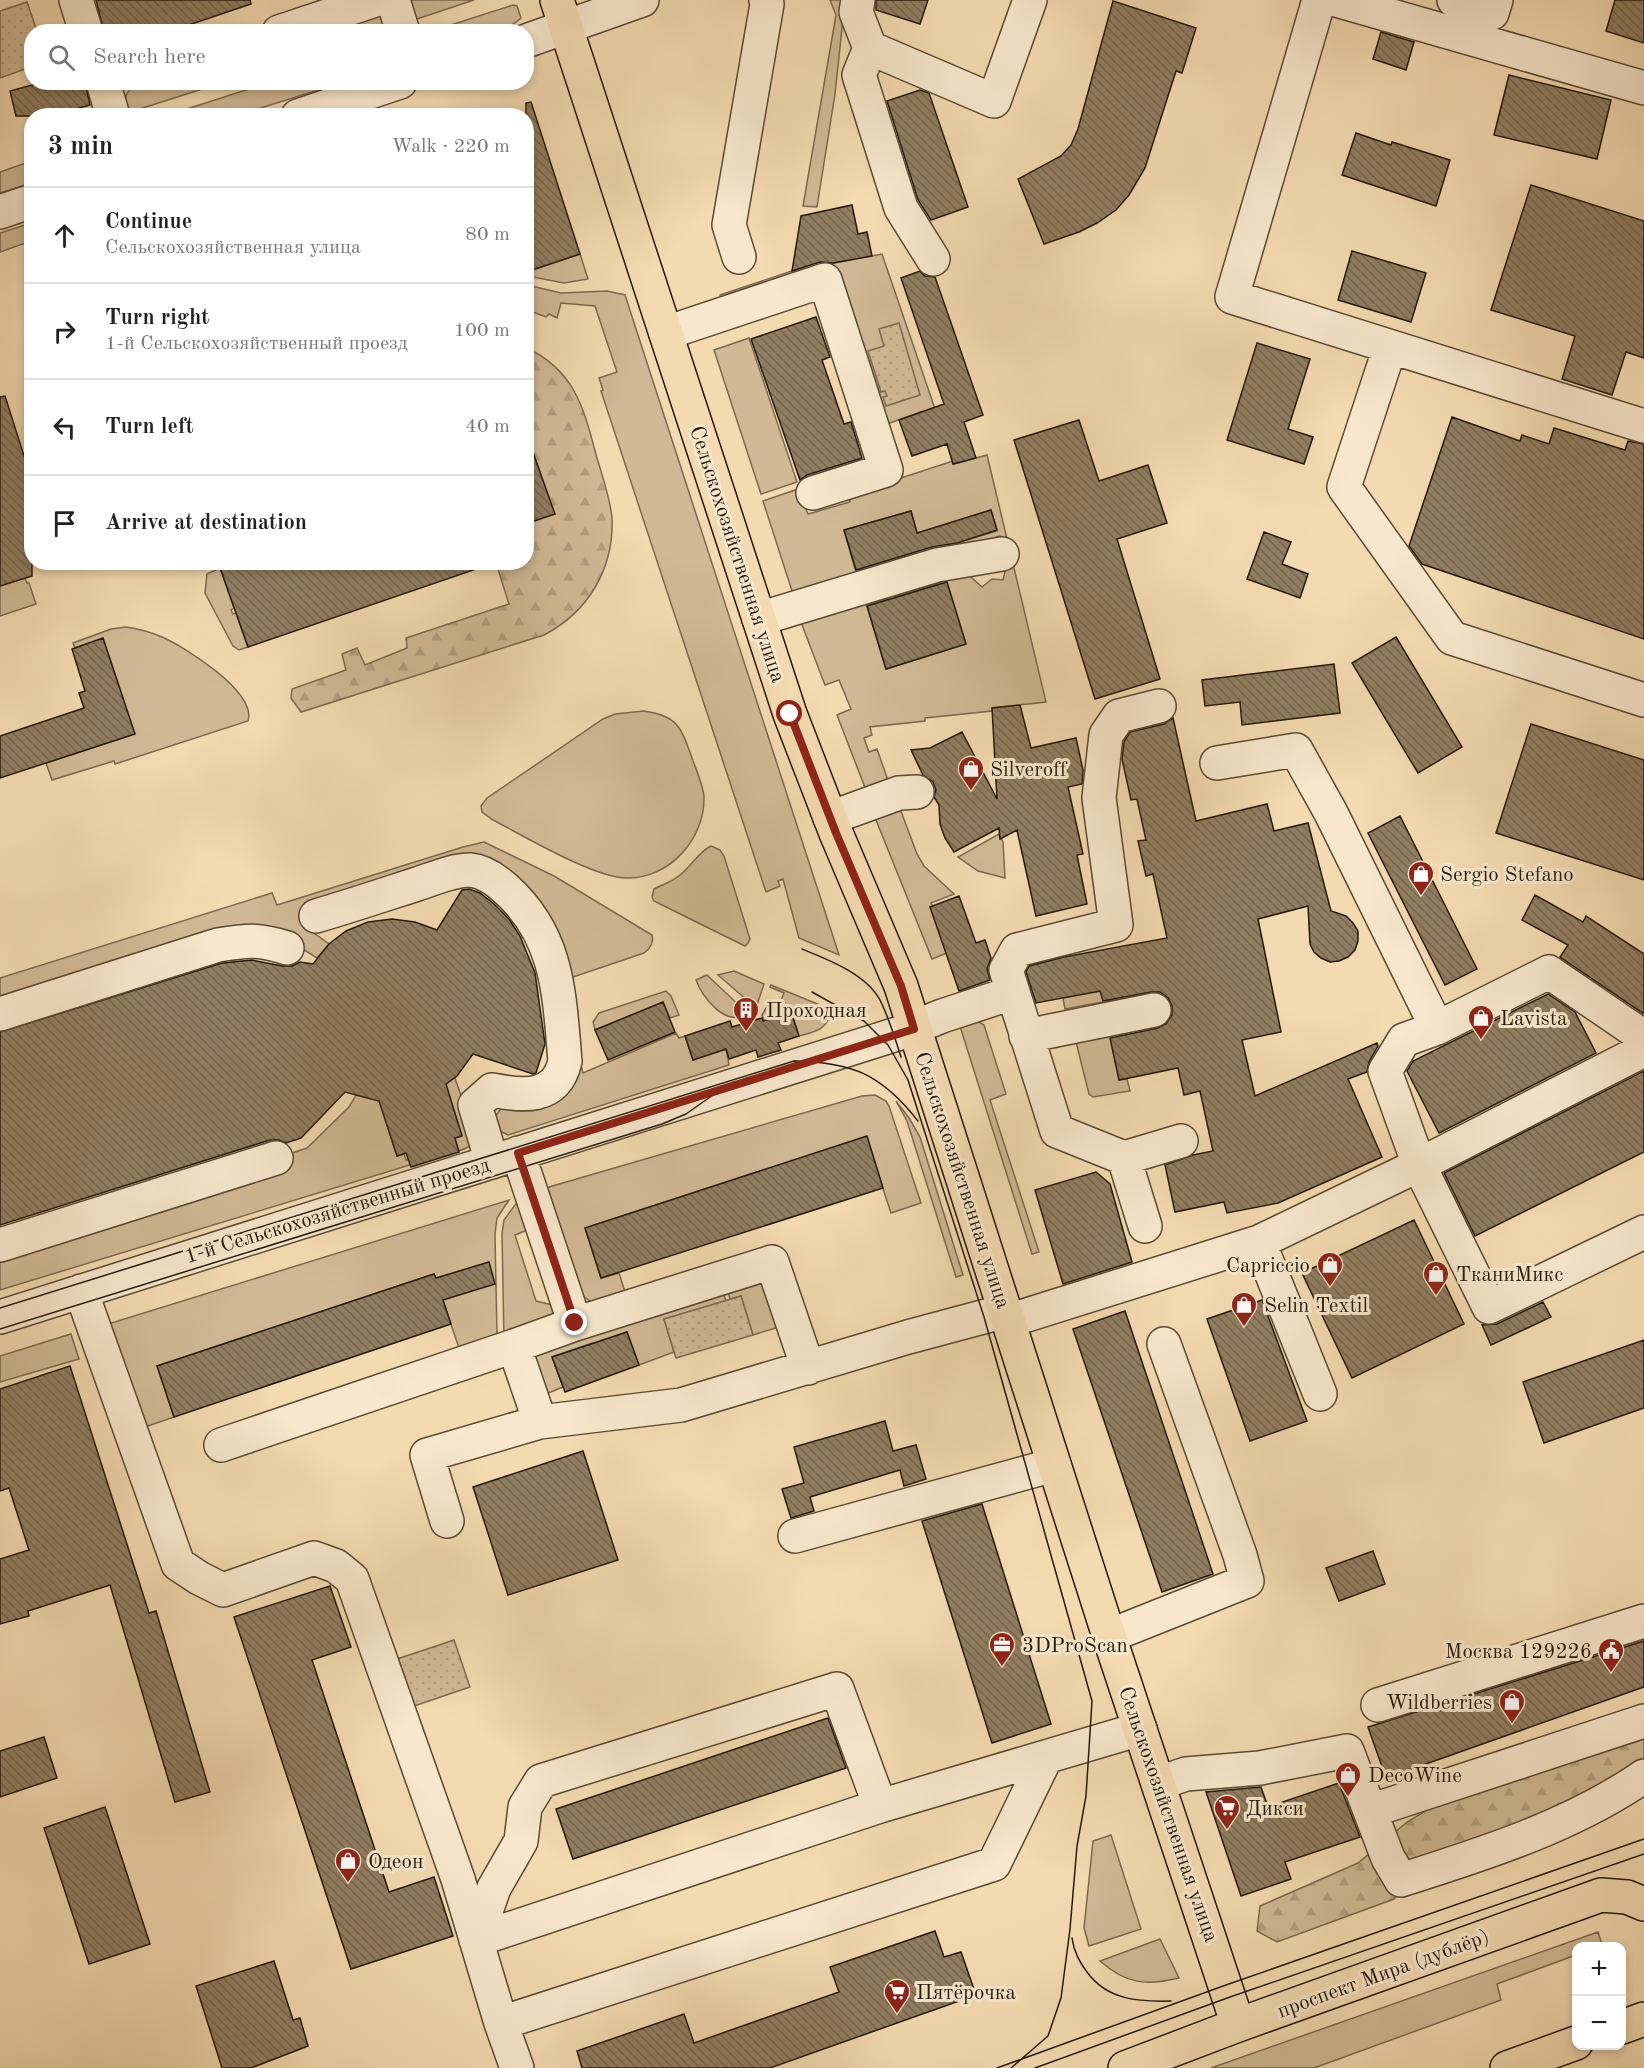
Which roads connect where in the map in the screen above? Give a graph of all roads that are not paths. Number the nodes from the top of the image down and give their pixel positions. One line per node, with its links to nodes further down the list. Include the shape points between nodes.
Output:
1 (76, 0): 13 (street)
2 (375, 0): 14 (street)
3 (393, 0): 15 (street)
4 (642, 0): 12 (street)
5 (766, 0): 23 (street, via 729,225)
6 (858, 0): 17 (street, via 856,12)
7 (1030, 0): 17 (street, via 994,101)
8 (1319, 0): 26 (street, via 1232,297)
9 (1336, 0): 18 (street)
10 (1454, 0): 11 (street, via 1492,13)
11 (1496, 0)
12 (561, 14): 16 (street); 25 (main road, Сельскохозяйственная улица)
13 (84, 24)
14 (303, 24)
15 (400, 24)
16 (534, 35)
17 (870, 48): 24 (street, via 859,75 901,207)
18 (1644, 88)
19 (384, 90): 20 (street)
20 (351, 107)
21 (24, 204): 22 (street)
22 (0, 212)
23 (739, 257)
24 (933, 259)
25 (666, 333): 28 (street, via 825,280 886,470); 30 (main road, Сельскохозяйственная улица)
26 (1390, 346): 27 (street); 31 (street, via 1344,487 1452,638)
27 (1644, 426)
28 (813, 494)
29 (1002, 554): 30 (street, via 937,565)
30 (759, 619): 35 (main road, Сельскохозяйственная улица)
31 (1644, 700)
32 (1159, 706): 38 (street, via 1119,716 1106,735 1099,798 1116,925 1017,950 1005,970)
33 (1217, 763): 41 (street, via 1296,750)
34 (917, 792): 35 (street, via 899,793)
35 (830, 818): 42 (main road, Сельскохозяйственная улица, via 901,986)
36 (316, 916): 47 (street, via 471,870 500,883 535,922 558,984 565,1061 563,1072 548,1089 513,1094 492,1090 475,1105)
37 (287, 948): 40 (street, via 263,941 218,945)
38 (1012, 993): 42 (street, 1-й Сельскохозяйственный проезд); 43 (street)
39 (1154, 1010): 43 (street)
40 (0, 1014)
41 (1437, 1028): 44 (street, via 1549,972); 50 (street, via 1404,1040 1384,1071)
42 (914, 1029): 47 (street, 1-й Сельскохозяйственный проезд); 56 (main road, Сельскохозяйственная улица)
43 (1026, 1036): 49 (street, via 1057,1131)
44 (1644, 1037)
45 (1644, 1050): 50 (street)
46 (1182, 1142): 49 (street)
47 (505, 1157): 55 (street, 1-й Сельскохозяйственный проезд); 58 (street)
48 (276, 1158): 54 (street)
49 (1124, 1158): 51 (street)
50 (1419, 1165): 52 (street, via 1489,1307); 53 (street)
51 (1145, 1226)
52 (1644, 1232)
53 (1259, 1242): 56 (street, via 1056,1306); 62 (street)
54 (0, 1245)
55 (81, 1291): 57 (street, 1-й Сельскохозяйственный проезд); 79 (street, via 178,1564 223,1590 314,1558 336,1566 352,1579)
56 (1006, 1316): 61 (street, via 908,1337); 65 (main road, Сельскохозяйственная улица)
57 (0, 1317)
58 (575, 1323): 60 (street); 61 (street, via 772,1262)
59 (1164, 1344): 69 (street, via 1247,1581)
60 (514, 1346): 63 (street); 64 (street)
61 (808, 1368): 63 (street, via 681,1405)
62 (1320, 1394)
63 (540, 1422): 66 (street, via 427,1455)
64 (220, 1445)
65 (1054, 1465): 67 (street); 69 (main road, Сельскохозяйственная улица)
66 (447, 1521)
67 (795, 1536)
68 (1644, 1621): 70 (street)
69 (1109, 1636): 72 (main road, Сельскохозяйственная улица)
70 (1378, 1705)
71 (1644, 1721): 77 (street)
72 (1140, 1729): 73 (street); 75 (main road, Сельскохозяйственная улица)
73 (1046, 1757): 76 (street); 81 (street, via 994,1864)
74 (1644, 1776): 77 (street, via 1622,1791 1537,1832 1401,1880)
75 (1159, 1783): 77 (street, via 1186,1774 1260,1768 1347,1751); 82 (main road, Сельскохозяйственная улица)
76 (880, 1806): 79 (street); 79 (street, via 837,1689 541,1781 525,1807 521,1841 494,1888)
77 (1370, 1811)
78 (1644, 1904): 82 (main road, проспект Мира (дублёр), via 1627,1897 1600,1895)
79 (476, 1940): 81 (street)
80 (1644, 2019): 83 (main road)
81 (501, 2023): 85 (street)
82 (1238, 2025): 86 (main road, проспект Мира (дублёр))
83 (1626, 2026)
84 (1572, 2044): 87 (main road)
85 (517, 2068)
86 (1125, 2068)
87 (1507, 2068)

